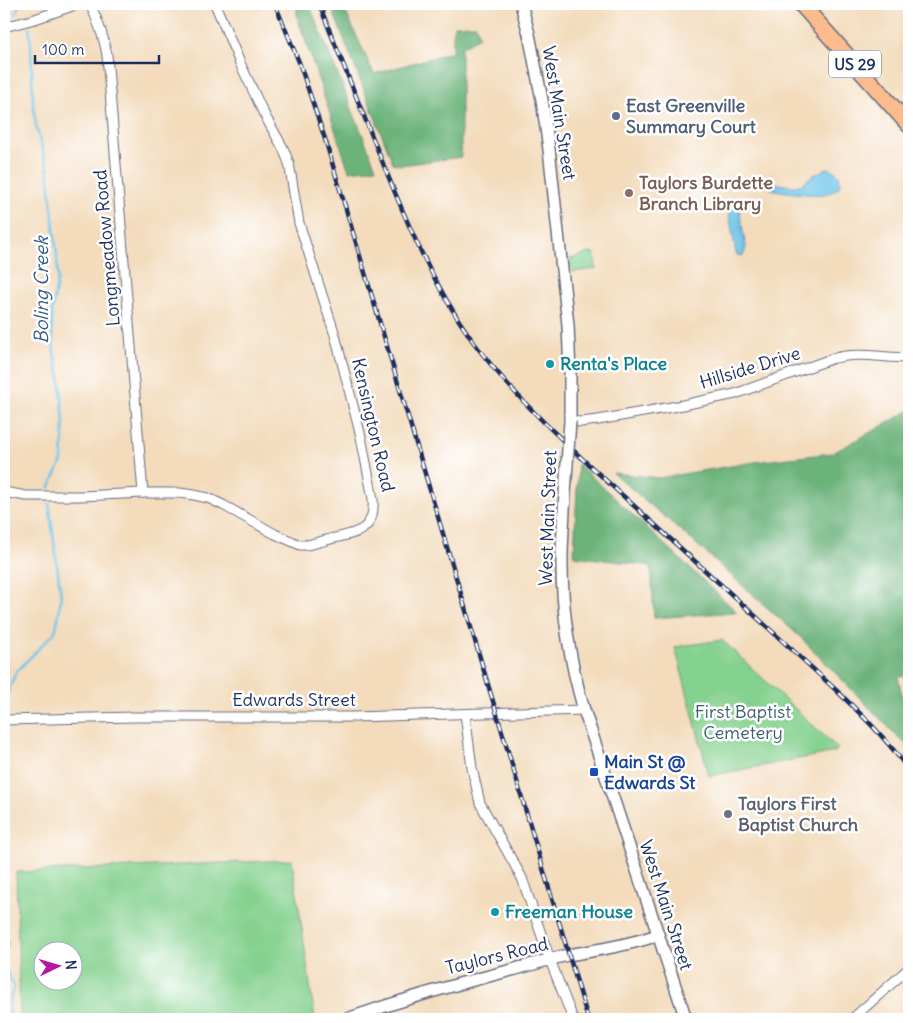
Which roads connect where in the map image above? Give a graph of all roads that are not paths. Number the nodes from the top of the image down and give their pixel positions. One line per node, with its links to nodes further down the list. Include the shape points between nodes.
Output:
1 (78, 4): 6 (street)
2 (90, 4): 11 (street, Longmeadow Road, via 105,40 107,55)
3 (215, 4): 11 (street, Kensington Road, via 288,163 303,236 335,335 361,437 373,513 369,523 360,531 305,546 275,534 208,498 180,493)
4 (521, 4): 9 (street, West Main Street, via 549,149 568,325)
5 (801, 4): 7 (main road, US 29)
6 (4, 27)
7 (909, 125)
8 (909, 358): 9 (street, Hillside Drive, via 862,354 840,356 735,394 598,420)
9 (570, 421): 12 (street, West Main Street, bridge, via 562,551 564,606 571,658)
10 (4, 492): 11 (street, Kensington Road, via 18,496)
11 (143, 493)
12 (584, 710): 13 (street, Edwards Street); 15 (street, West Main Street)
13 (465, 714): 14 (street, Edwards Street); 16 (street, via 480,803 522,878)
14 (4, 720)
15 (658, 935): 16 (street, Taylors Road); 21 (street, West Main Street)
16 (550, 960): 19 (street, Taylors Road, via 430,991); 20 (street)
17 (909, 968): 18 (street)
18 (862, 1016): 22 (street)
19 (347, 1019)
20 (573, 1019)
21 (686, 1019)
22 (852, 1019)

